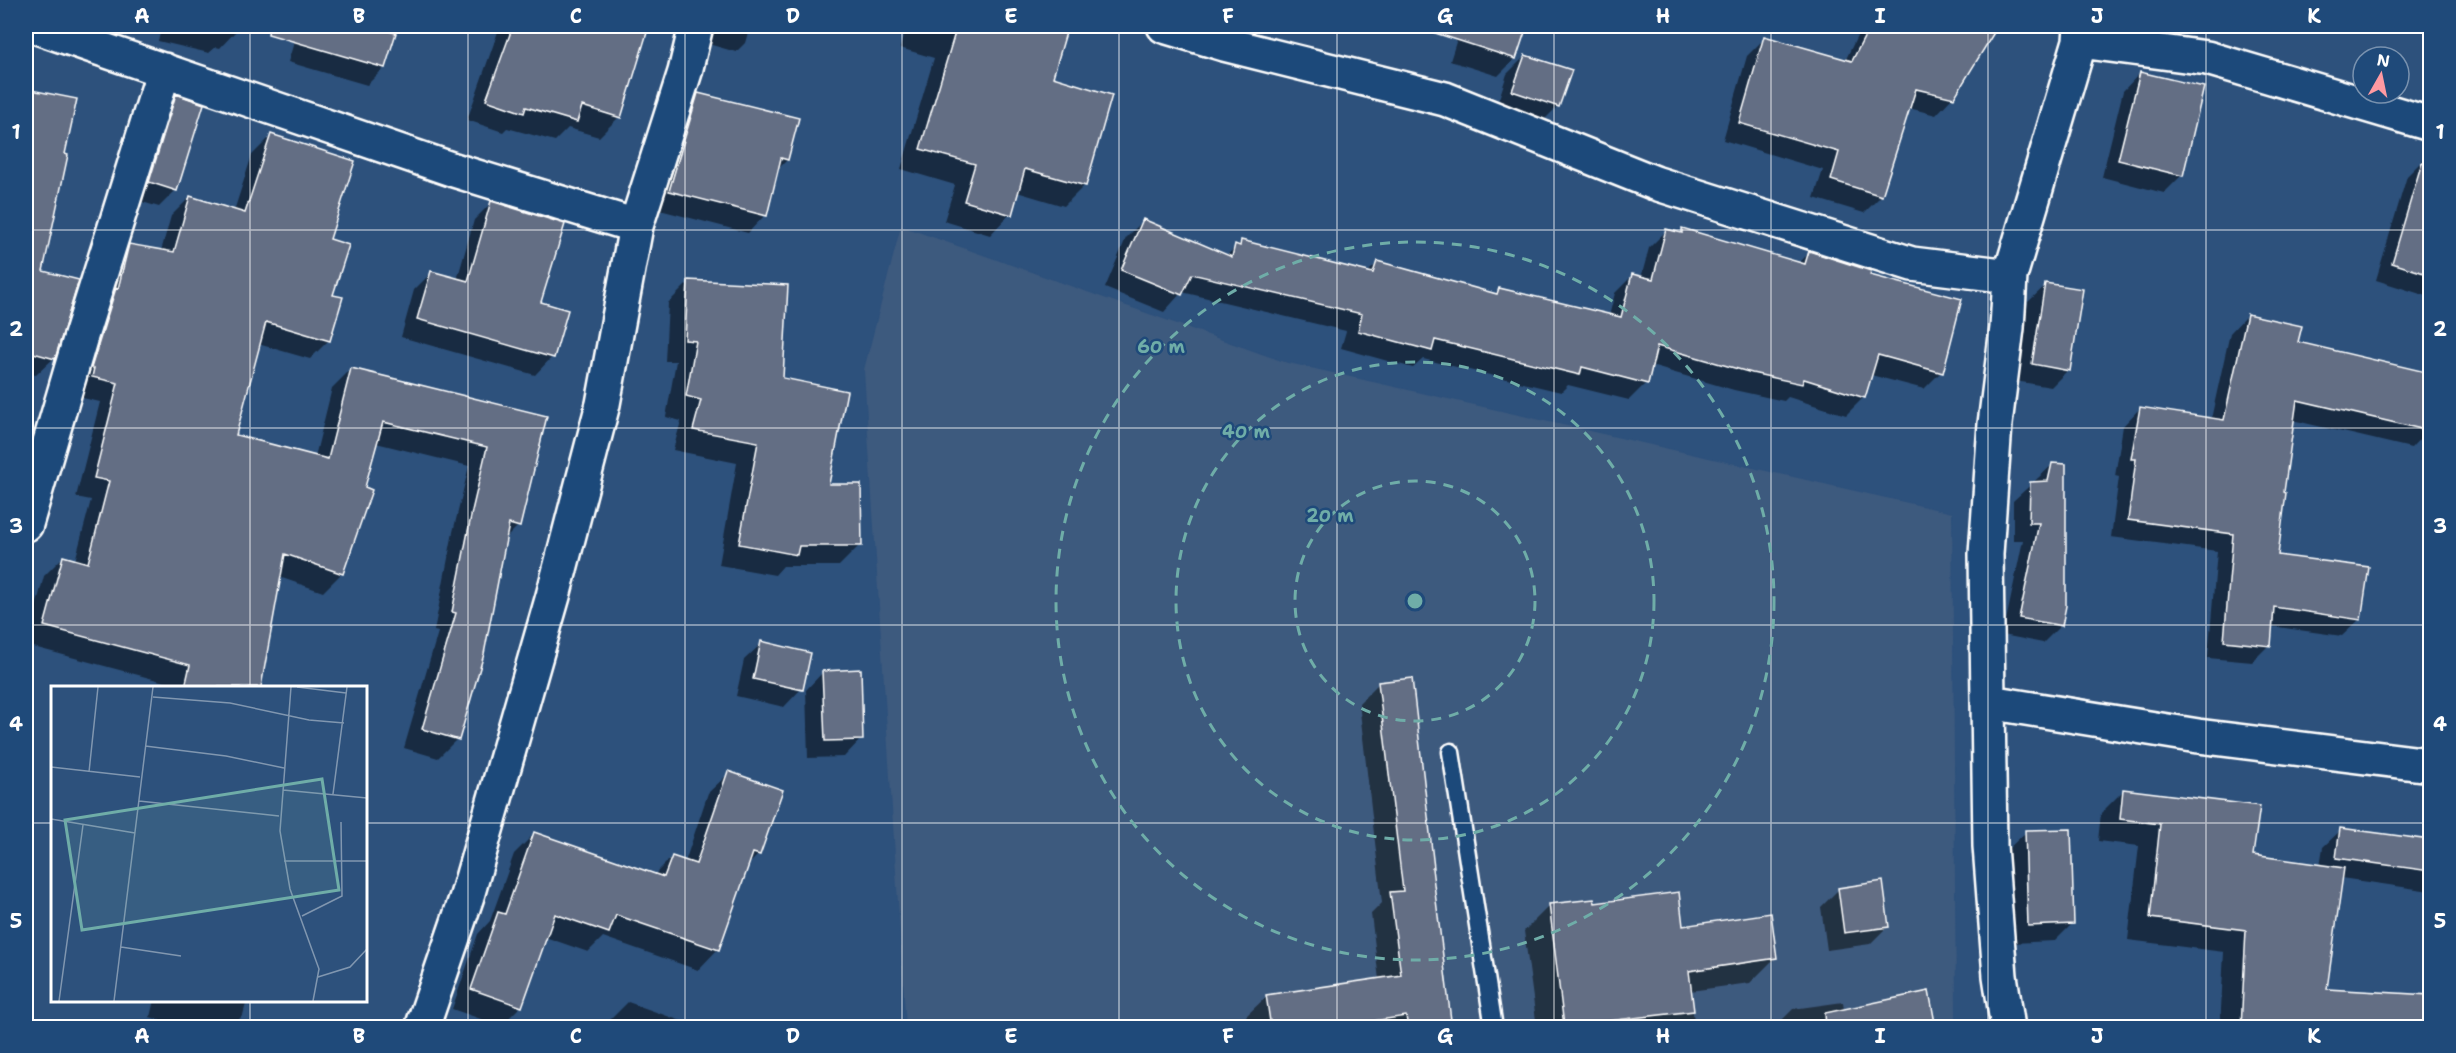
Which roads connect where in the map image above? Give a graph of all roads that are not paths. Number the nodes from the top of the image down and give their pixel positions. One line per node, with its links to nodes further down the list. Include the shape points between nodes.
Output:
1 (34, 26): 5 (street)
2 (696, 26): 7 (street, via 686,72)
3 (1164, 26): 8 (street, via 1445,99 1655,183 1912,264)
4 (2081, 33): 6 (street, via 2207,58); 8 (street)
5 (164, 70): 7 (street, via 454,170); 9 (street)
6 (2430, 124)
7 (636, 226): 13 (street, via 603,404 553,596 467,896)
8 (2010, 276): 10 (street, via 1986,554)
9 (26, 524)
10 (1989, 702): 12 (street, via 2198,736); 15 (street, via 1990,846)
11 (1451, 752): 14 (lane)
12 (2430, 765)
13 (422, 1028)
14 (1494, 1028)
15 (2008, 1028)

